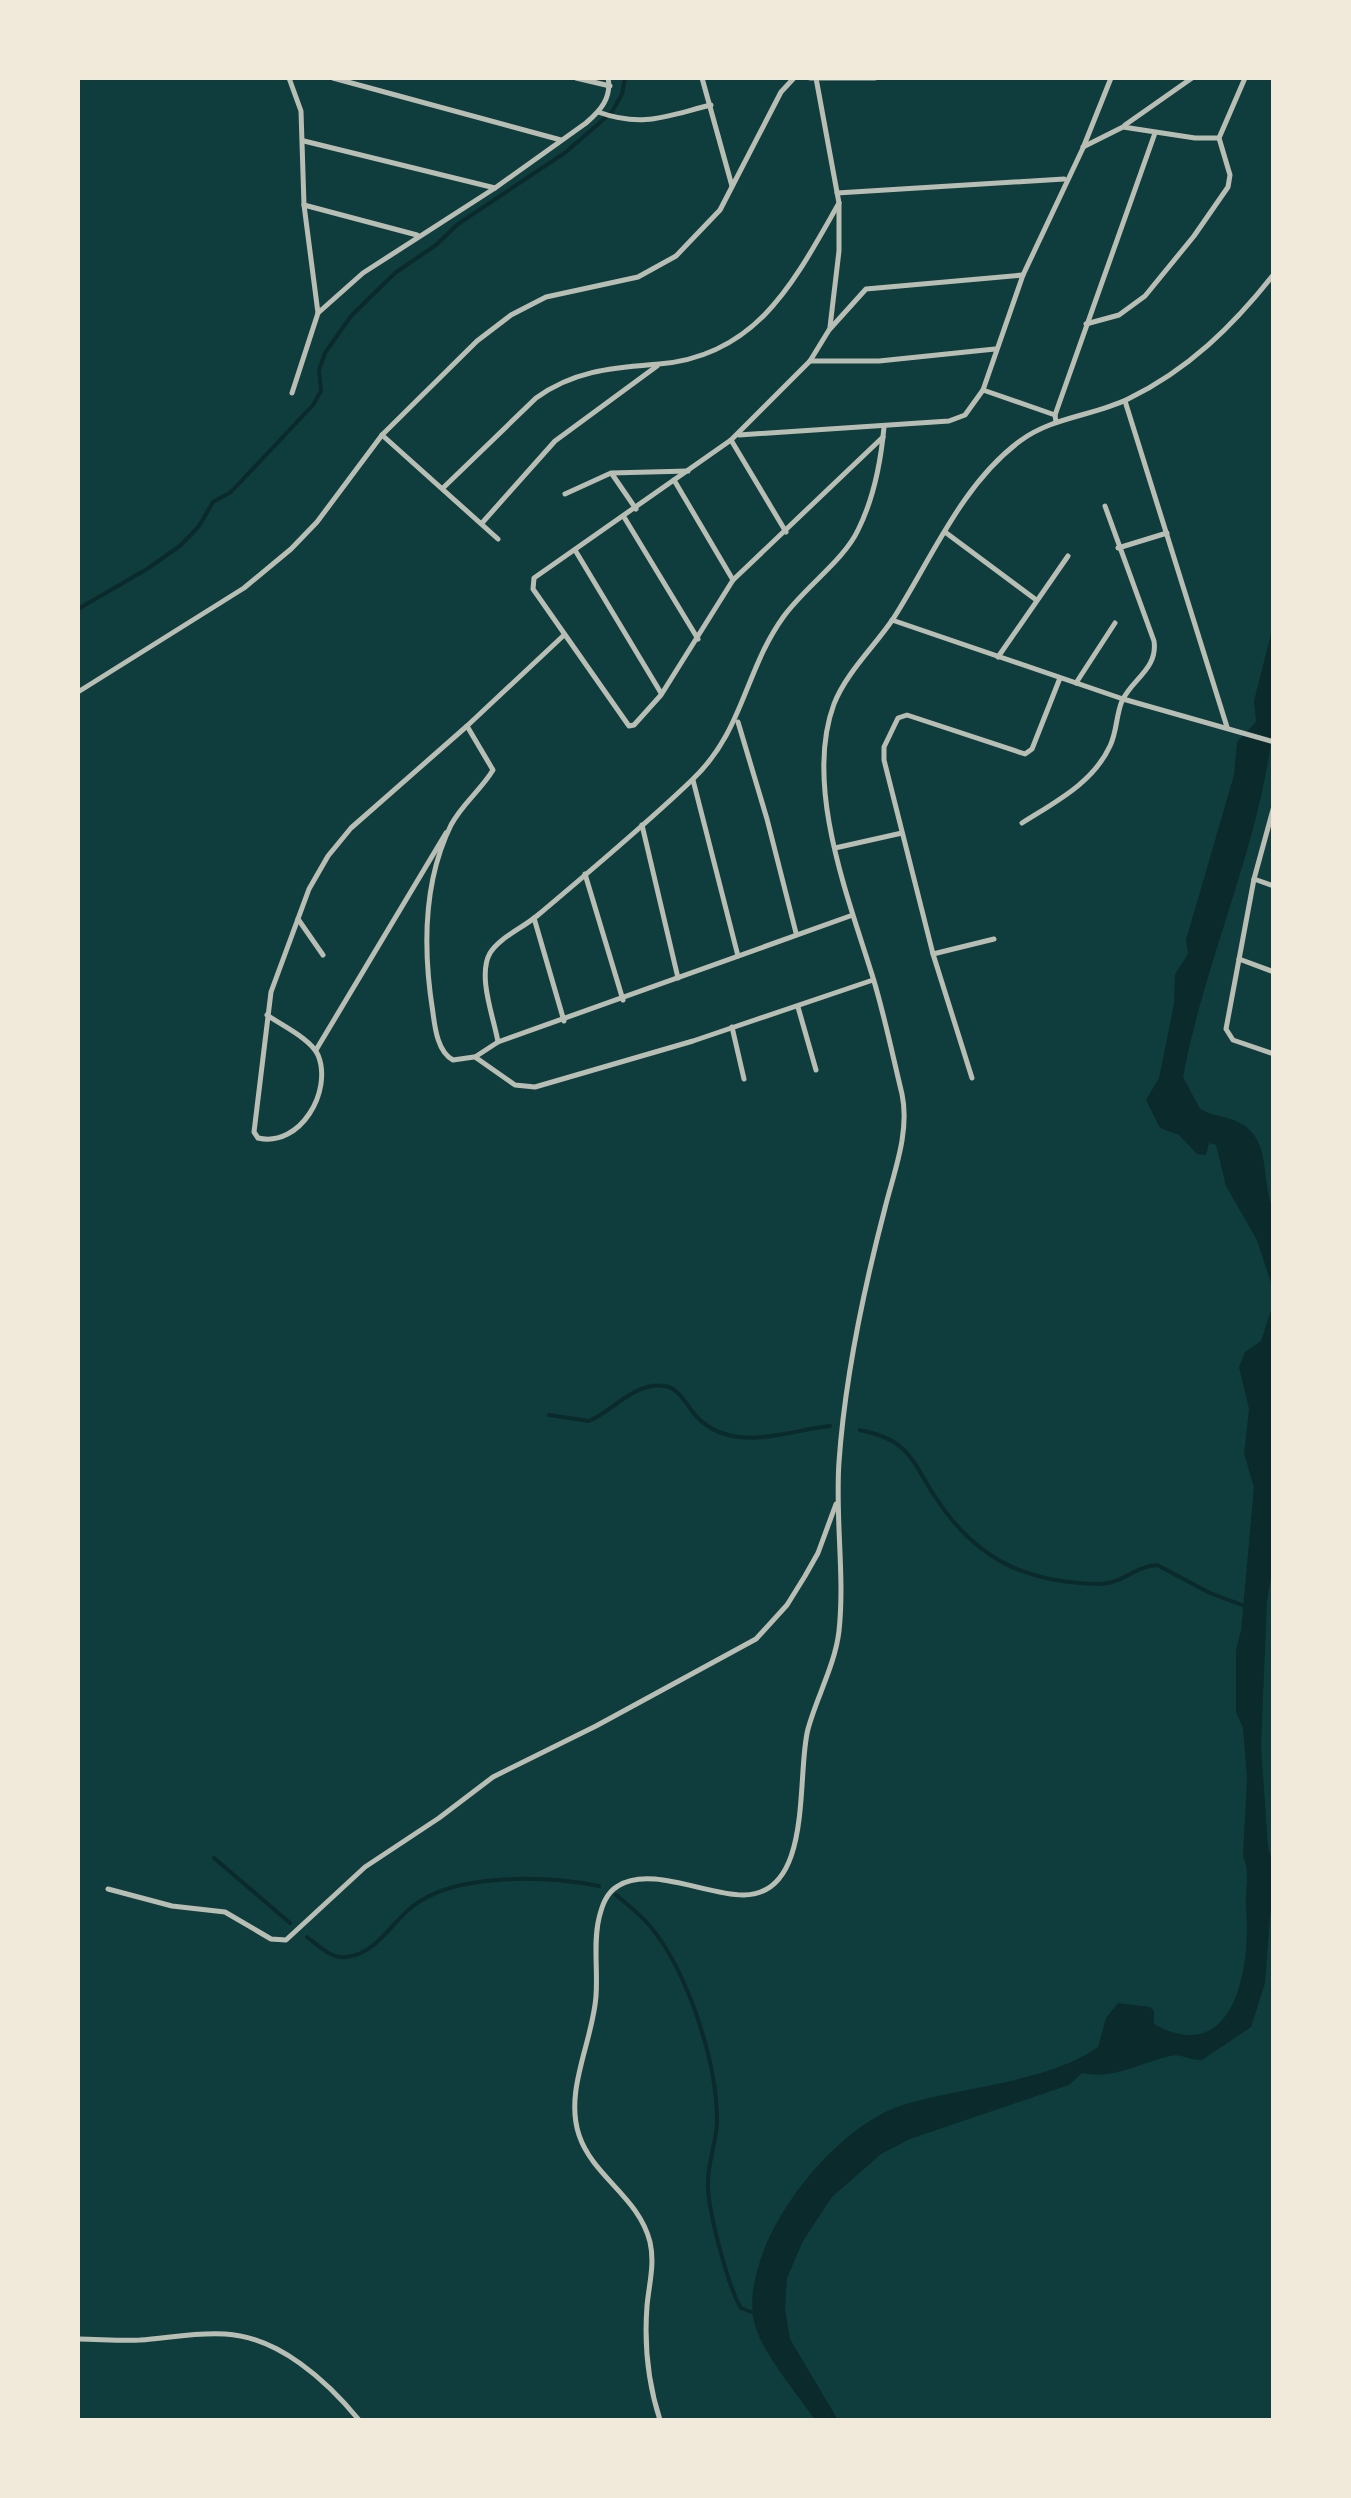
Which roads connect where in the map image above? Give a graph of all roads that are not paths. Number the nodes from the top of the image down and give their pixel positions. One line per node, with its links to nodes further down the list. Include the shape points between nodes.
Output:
1 (288, 78): 19 (street)
2 (333, 78): 18 (street)
3 (576, 78): 12 (street)
4 (608, 78): 12 (street)
5 (702, 78): 13 (street)
6 (794, 78): 23 (street)
7 (814, 78): 8 (street); 24 (street)
8 (876, 78)
9 (1111, 78): 20 (street)
10 (1192, 78): 15 (street)
11 (1245, 78): 17 (street)
12 (610, 86): 14 (street)
13 (710, 104): 14 (street, via 642,122); 23 (street)
14 (600, 113): 18 (street)
15 (1123, 126): 16 (street); 20 (street)
16 (1155, 133): 17 (street); 31 (street)
17 (1219, 138): 31 (street, via 1230,180 1194,236 1137,304)
18 (561, 140): 22 (street)
19 (304, 141): 22 (street); 26 (street)
20 (1083, 148): 21 (street)
21 (1065, 179): 24 (street); 29 (street)
22 (495, 188): 27 (street)
23 (732, 188): 41 (street, via 706,228 657,268 546,297 511,315)
24 (837, 194): 25 (street)
25 (838, 203): 32 (street); 35 (street, via 803,266 755,325 710,354)
26 (304, 205): 27 (street); 30 (street)
27 (420, 236): 30 (street)
28 (1274, 274): 38 (street, via 1204,352)
29 (1023, 275): 32 (street, via 871,287); 33 (street)
30 (318, 314): 37 (street)
31 (1086, 324): 39 (street)
32 (829, 330): 34 (street)
33 (996, 350): 34 (street); 36 (street)
34 (810, 361): 43 (street)
35 (660, 364): 47 (street, via 592,371 553,386); 52 (street, via 564,433)
36 (982, 390): 39 (street); 40 (street, via 972,408 949,421)
37 (292, 392)
38 (1125, 400): 39 (street); 55 (street)
39 (1056, 418): 54 (street, via 993,466)
40 (884, 427): 42 (street); 43 (street)
41 (382, 435): 47 (street); 69 (street, via 317,522 266,572)
42 (883, 437): 53 (street); 72 (street, via 858,532 782,618)
43 (734, 438): 44 (street); 53 (street)
44 (688, 470): 45 (street); 46 (street)
45 (612, 473): 48 (street); 50 (street)
46 (674, 480): 50 (street); 60 (street)
47 (443, 488): 52 (street)
48 (566, 494)
49 (1106, 506): 57 (street)
50 (636, 509): 51 (street)
51 (624, 517): 58 (street); 65 (street)
52 (482, 523): 56 (street)
53 (786, 532): 60 (street)
54 (944, 532): 61 (street); 62 (street)
55 (1167, 533): 57 (street); 74 (street)
56 (498, 539)
57 (1118, 548): 71 (street, via 1155,648)
58 (574, 550): 64 (street, via 534,578 533,589); 70 (street)
59 (1068, 556): 61 (street)
60 (733, 580): 65 (street)
61 (1036, 599): 66 (street)
62 (892, 620): 66 (street); 82 (street, via 832,710 824,759)
63 (1115, 623): 68 (street)
64 (563, 636): 70 (street, via 628,724); 73 (street)
65 (698, 639): 70 (street)
66 (998, 657): 67 (street)
67 (1060, 678): 68 (street); 81 (street, via 1025,754 912,716 898,718 884,760)
68 (1076, 683): 71 (street)
69 (78, 692)
70 (662, 695)
71 (1123, 700): 74 (street); 78 (street, via 1110,747 1096,768)
72 (737, 719): 76 (street); 89 (street)
73 (467, 726): 79 (street, via 493,770); 88 (street, via 337,843)
74 (1228, 729): 75 (street)
75 (1274, 742)
76 (693, 780): 80 (street); 93 (street)
77 (1273, 807): 84 (street)
78 (1022, 823)
79 (451, 826): 104 (street); 106 (street, via 430,900 426,972 444,1052 453,1060)
80 (642, 826): 83 (street); 96 (street)
81 (902, 833): 82 (street); 91 (street)
82 (835, 848): 86 (street)
83 (585, 874): 87 (street); 98 (street)
84 (1254, 879): 85 (street); 94 (street)
85 (1274, 886)
86 (850, 916): 89 (street); 97 (street)
87 (534, 918): 101 (street); 103 (street, via 488,956)
88 (298, 919): 92 (street); 100 (street)
89 (796, 934): 93 (street)
90 (994, 939): 91 (street)
91 (933, 954): 109 (street)
92 (322, 955)
93 (738, 956): 96 (street)
94 (1240, 958): 95 (street); 105 (street, via 1226,1029 1233,1040)
95 (1274, 972)
96 (678, 978): 98 (street)
97 (874, 980): 99 (street); 110 (street, via 904,1105 852,1347)
98 (623, 1000): 101 (street)
99 (798, 1007): 102 (street); 107 (street)
100 (268, 1015): 104 (street); 104 (street, via 258,1138 284,1134 310,1116 318,1094)
101 (564, 1021): 103 (street)
102 (732, 1027): 106 (street, via 528,1088); 108 (street)
103 (498, 1042): 106 (street)
104 (316, 1050)
105 (1274, 1054)
106 (475, 1057)
107 (816, 1070)
108 (744, 1078)
109 (972, 1078)
110 (838, 1496): 111 (street, via 805,1576 756,1639 492,1776 364,1867 286,1940 271,1939 224,1912); 114 (street, via 840,1627 808,1731 791,1860 767,1889 743,1896 668,1882 623,1883 604,1900 599,1916 597,1992 576,2126 592,2158 634,2205 649,2238 647,2359)
111 (108, 1889)
112 (78, 2339): 113 (street, via 244,2337 312,2374)
113 (360, 2420)
114 (660, 2420)

